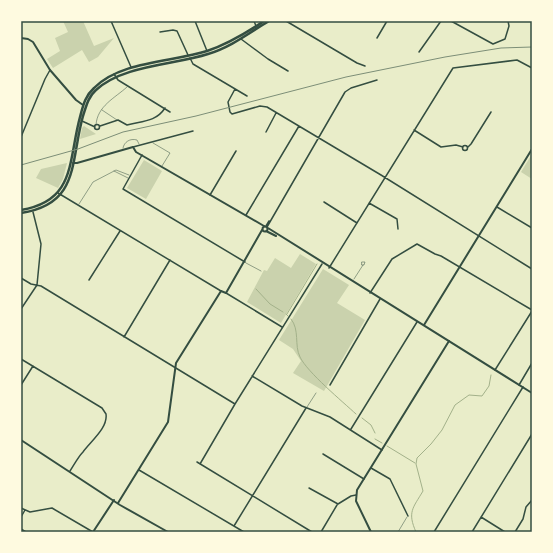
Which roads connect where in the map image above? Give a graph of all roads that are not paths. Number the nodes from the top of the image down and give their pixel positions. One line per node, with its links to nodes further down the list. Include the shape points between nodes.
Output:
1 (111, 21): 20 (street)
2 (195, 21): 16 (street)
3 (254, 21): 11 (street)
4 (264, 21): 11 (highway)
5 (269, 21): 15 (highway)
6 (286, 21): 19 (street)
7 (387, 21): 14 (street)
8 (441, 21): 17 (street)
9 (451, 21): 10 (street, via 491,43 505,39)
10 (508, 21)
11 (256, 26): 16 (highway)
12 (160, 32): 18 (street, via 177,31)
13 (21, 38): 22 (main road, via 32,42)
14 (378, 38)
15 (241, 39): 18 (highway, via 210,54); 23 (street)
16 (207, 51): 18 (highway)
17 (418, 52)
18 (189, 57): 20 (highway); 25 (highway); 28 (street, via 193,64)
19 (365, 66)
20 (131, 68): 24 (highway)
21 (532, 68): 41 (street, via 517,60 454,67)
22 (50, 70): 30 (main road, via 76,100); 44 (street)
23 (288, 71)
24 (114, 73): 25 (street); 30 (highway, via 93,88)
25 (116, 77): 27 (street); 30 (highway, via 95,90)
26 (377, 80): 45 (street, via 345,92)
27 (128, 86): 31 (street); 32 (lane)
28 (235, 89): 29 (street); 35 (street, via 228,105 232,114 262,106)
29 (248, 96)
30 (85, 106): 37 (highway); 47 (highway)
31 (164, 108): 33 (street); 36 (street, via 158,117 127,125)
32 (101, 110): 36 (lane); 38 (lane)
33 (170, 112)
34 (491, 112): 51 (street)
35 (276, 113): 40 (street); 43 (street)
36 (118, 120): 39 (street)
37 (82, 121): 38 (street); 47 (highway)
38 (95, 126): 39 (street); 39 (street, via 98,129)
39 (100, 126)
40 (299, 126): 45 (street); 70 (street)
41 (414, 130): 50 (street, via 441,147); 60 (street)
42 (193, 131): 46 (street)
43 (266, 132)
44 (21, 137)
45 (320, 138): 60 (street); 73 (street)
46 (151, 142): 48 (street); 57 (lane, via 170,153)
47 (75, 144): 56 (highway)
48 (140, 145): 49 (street); 52 (lane, via 137,140 130,140 125,143)
49 (133, 147): 52 (main road); 55 (main road)
50 (464, 147): 51 (street); 51 (street, via 463,150 466,152)
51 (468, 147)
52 (123, 149): 56 (main road)
53 (532, 149): 66 (main road)
54 (236, 151): 62 (street)
55 (142, 155): 57 (main road); 59 (street)
56 (72, 163): 61 (highway)
57 (162, 167): 62 (main road)
58 (113, 171): 59 (lane); 59 (lane, via 119,170); 65 (lane, via 93,182)
59 (129, 177): 78 (street, via 123,189)
60 (384, 178): 64 (street); 76 (street)
61 (60, 194): 65 (street); 67 (highway, via 42,205); 68 (highway, via 47,207)
62 (210, 195): 70 (main road)
63 (324, 202): 71 (street)
64 (369, 203): 71 (street); 74 (street, via 397,219)
65 (78, 206): 75 (street)
66 (497, 207): 72 (street); 76 (main road)
67 (21, 210)
68 (33, 212): 69 (highway); 88 (street, via 41,244)
69 (21, 213)
70 (246, 216): 73 (main road)
71 (357, 223): 82 (street)
72 (532, 228)
73 (265, 229): 78 (main road); 79 (main road)
74 (398, 229)
75 (120, 230): 77 (street); 86 (street)
76 (479, 236): 81 (main road); 83 (street)
77 (170, 260): 89 (street); 98 (street)
78 (245, 262): 84 (lane); 90 (main road)
79 (322, 264): 82 (main road); 97 (street)
80 (363, 265): 87 (lane)
81 (460, 267): 91 (street, via 415,244 392,259); 94 (street); 96 (main road)
82 (329, 268): 87 (main road)
83 (532, 269)
84 (261, 272)
85 (21, 278): 88 (street)
86 (89, 280)
87 (352, 282): 91 (main road)
88 (37, 285): 93 (street); 98 (street)
89 (221, 291): 90 (main road); 103 (main road)
90 (226, 293): 97 (street)
91 (370, 293): 92 (main road)
92 (380, 299): 95 (main road); 107 (street)
93 (21, 309)
94 (532, 311): 104 (street)
95 (417, 322): 96 (main road); 114 (street)
96 (423, 326): 99 (main road)
97 (282, 328): 105 (street)
98 (124, 337): 103 (street)
99 (449, 341): 104 (main road); 117 (main road)
100 (21, 359): 102 (street)
101 (532, 363): 108 (street)
102 (32, 366): 106 (street); 123 (street, via 102,408 106,414 106,421)
103 (175, 368): 112 (street); 122 (main road, via 168,422)
104 (495, 370): 108 (main road)
105 (252, 376): 112 (street); 113 (street)
106 (21, 385)
107 (330, 385)
108 (519, 385): 109 (main road)
109 (523, 387): 111 (main road); 147 (street)
110 (316, 393): 113 (lane)
111 (532, 393)
112 (235, 404): 120 (street)
113 (306, 408): 114 (street, via 330,417); 126 (street)
114 (350, 430): 117 (street)
115 (532, 434): 135 (street)
116 (21, 440): 123 (main road)
117 (382, 450): 121 (main road)
118 (323, 454): 124 (street)
119 (197, 462): 120 (street)
120 (200, 464): 126 (street)
121 (371, 468): 124 (main road); 134 (street, via 390,479)
122 (138, 469): 130 (main road); 137 (street)
123 (70, 471): 128 (main road)
124 (364, 479): 127 (main road)
125 (309, 488): 131 (street)
126 (252, 495): 137 (street); 143 (street)
127 (356, 495): 131 (street); 145 (main road, via 356,501)
128 (114, 500): 130 (main road); 140 (main road)
129 (532, 500): 150 (street, via 526,507 523,519)
130 (118, 503): 141 (main road)
131 (338, 504): 144 (street)
132 (21, 508): 133 (street)
133 (25, 510): 136 (street); 140 (street, via 30,512 52,508)
134 (408, 516): 146 (lane)
135 (481, 517): 148 (street); 149 (street)
136 (21, 518)
137 (234, 526): 142 (street)
138 (21, 529): 139 (street)
139 (26, 532)
140 (93, 532)
141 (168, 532)
142 (244, 532)
143 (312, 532)
144 (321, 532)
145 (371, 532)
146 (398, 532)
147 (434, 532)
148 (472, 532)
149 (506, 532)
150 (515, 532)

